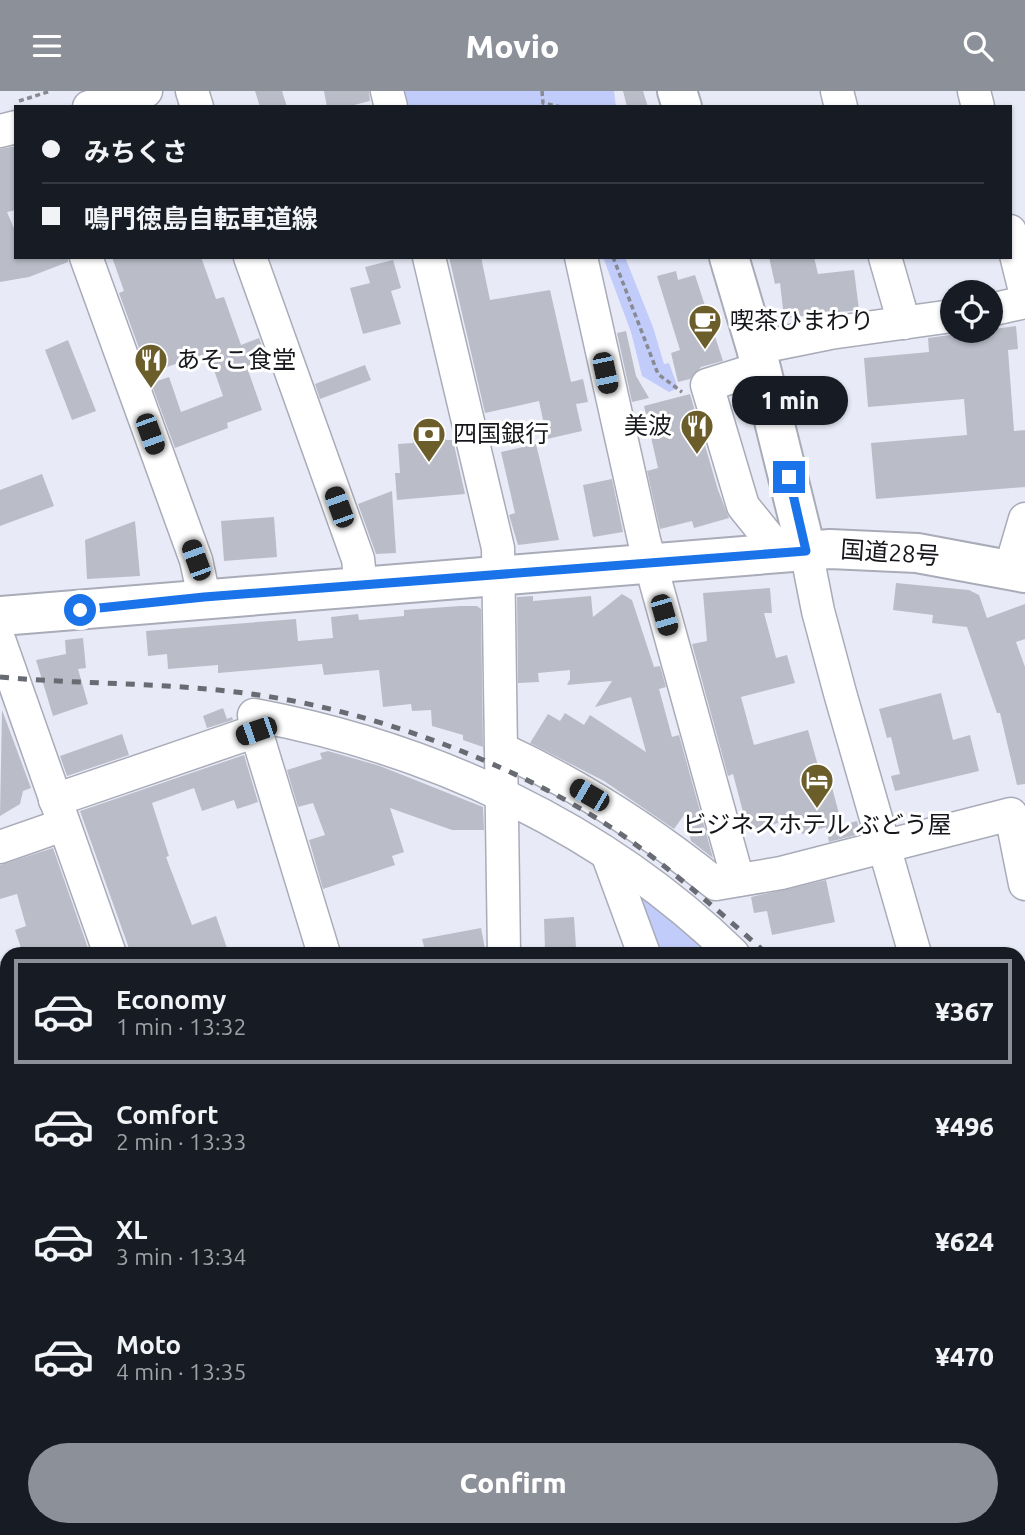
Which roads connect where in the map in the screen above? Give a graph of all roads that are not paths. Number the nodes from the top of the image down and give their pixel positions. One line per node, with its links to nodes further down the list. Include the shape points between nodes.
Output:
1 (146, 91): 2 (street)
2 (96, 105)
3 (14, 115): 4 (street)
4 (0, 131)
5 (1012, 239): 12 (street)
6 (87, 259): 24 (street, via 196,560)
7 (251, 259): 23 (street, via 358,559)
8 (429, 259): 22 (street, via 491,508)
9 (581, 259): 20 (street)
10 (730, 259): 17 (main road)
11 (886, 259): 16 (street)
12 (1025, 291)
13 (1025, 302): 14 (street)
14 (1003, 307)
15 (940, 318): 16 (street)
16 (904, 323): 17 (street, via 830,333)
17 (759, 358): 19 (main road); 19 (street, via 707,384 743,506)
18 (1025, 519): 21 (street)
19 (794, 552): 20 (main road, 国道28号); 21 (main road, 国道28号, via 855,548 917,553); 33 (street, via 821,623)
20 (650, 563): 22 (main road, 国道28号); 35 (street)
21 (1017, 572)
22 (499, 576): 23 (main road, 国道28号); 29 (street)
23 (361, 586): 24 (main road, 国道28号)
24 (204, 597): 25 (main road, 国道28号)
25 (0, 616)
26 (0, 642): 27 (street)
27 (9, 697): 31 (street)
28 (256, 731): 30 (street, via 254,715 320,729 414,758); 31 (street); 38 (street)
29 (501, 750): 30 (street); 35 (street, via 546,770 631,820 716,884)
30 (500, 794): 34 (street, via 557,822); 39 (street)
31 (59, 812): 32 (street); 37 (street)
32 (0, 847)
33 (886, 848): 35 (street); 36 (street, via 1011,814); 42 (street)
34 (608, 856): 40 (street); 41 (street, via 682,907)
35 (738, 880)
36 (1025, 884)
37 (107, 947)
38 (322, 947)
39 (504, 947)
40 (641, 947)
41 (725, 947)
42 (913, 947)

